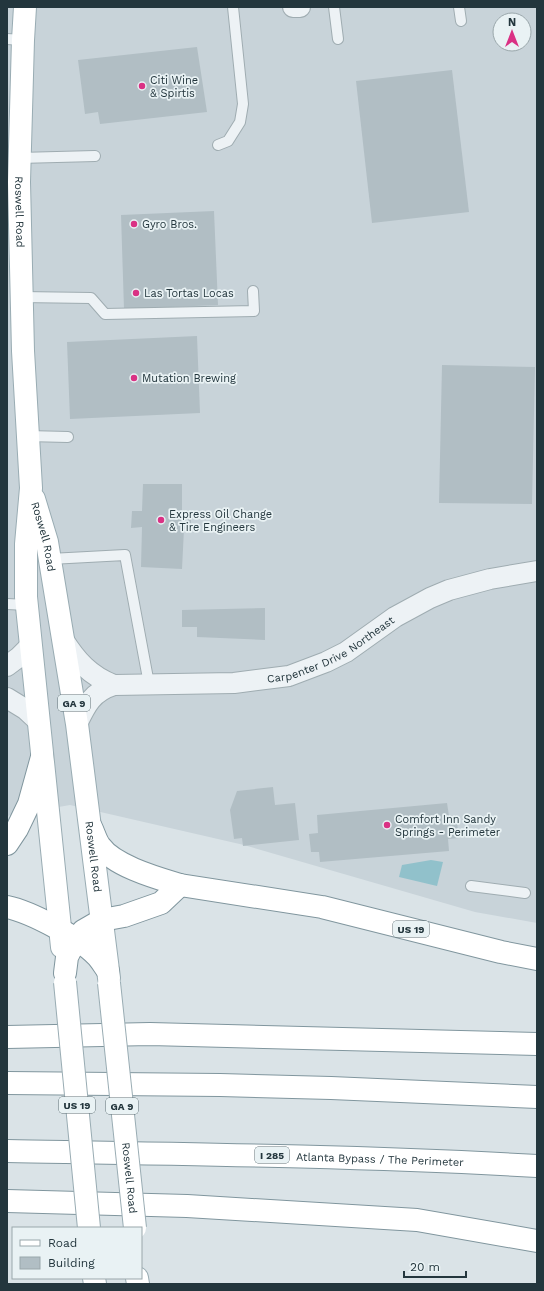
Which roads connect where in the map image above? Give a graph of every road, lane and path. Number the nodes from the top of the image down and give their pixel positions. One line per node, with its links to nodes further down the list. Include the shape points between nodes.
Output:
1 (25, 7): 8 (main road, Roswell Road / GA 9)
2 (233, 7): 10 (lane, via 243,104 240,122 228,141)
3 (293, 7): 4 (street)
4 (300, 7)
5 (334, 7): 9 (lane)
6 (459, 7): 7 (lane)
7 (461, 21)
8 (15, 39): 12 (main road, Roswell Road / GA 9)
9 (338, 39)
10 (218, 145)
11 (94, 156): 12 (lane)
12 (20, 158): 14 (main road, Roswell Road / GA 9)
13 (253, 291): 14 (lane, via 254,311 105,314 91,298)
14 (19, 303): 15 (main road, Roswell Road / GA 9)
15 (27, 436): 16 (lane); 17 (main road, Roswell Road / GA 9)
16 (68, 437)
17 (31, 488): 18 (main road, Roswell Road / GA 9); 20 (main road, Roswell Road / GA 9)
18 (50, 559): 21 (main road, Roswell Road / GA 9); 24 (lane, via 125,555)
19 (537, 572): 24 (street, Carpenter Drive Northeast, via 449,590 395,618 346,652 289,676 234,683)
20 (17, 605): 22 (main road, Roswell Road / GA 9)
21 (63, 639): 25 (street, Carpenter Drive Northeast, via 83,666 102,680); 28 (main road, Roswell Road / GA 9)
22 (32, 644): 23 (street); 27 (main road, Roswell Road / GA 9)
23 (7, 666)
24 (149, 684): 25 (street, Carpenter Drive Northeast)
25 (114, 685): 28 (street, Carpenter Drive Northeast, via 94,695)
26 (7, 698): 27 (street)
27 (39, 722): 29 (main road, Roswell Road / GA 9)
28 (77, 724): 30 (main road, Roswell Road / GA 9)
29 (42, 757): 31 (main road, via 29,804); 37 (main road, Roswell Road / GA 9)
30 (91, 827): 32 (main road, via 100,847 118,862); 36 (main road, Roswell Road / GA 9)
31 (7, 844)
32 (180, 885): 36 (main road, US 19, via 161,903 124,916); 38 (main road, US 19, via 322,907)
33 (470, 886): 34 (lane)
34 (525, 894)
35 (7, 907): 37 (main road, via 21,910)
36 (102, 920): 37 (main road, US 19, via 83,931); 39 (main road, Roswell Road / GA 9)
37 (68, 935): 39 (main road, via 96,956); 47 (main road, US 19, bridge, via 65,977)
38 (537, 959)
39 (108, 977): 48 (main road, Roswell Road / GA 9, bridge)
40 (7, 1037): 41 (main road, via 150,1034)
41 (537, 1044)
42 (7, 1083): 43 (main road, via 331,1088)
43 (537, 1097)
44 (7, 1151): 45 (main road, Atlanta Bypass / The Perimeter / I 285, via 328,1156)
45 (537, 1166)
46 (7, 1201): 49 (main road, via 187,1206 417,1220)
47 (89, 1227)
48 (135, 1227)
49 (537, 1241)

